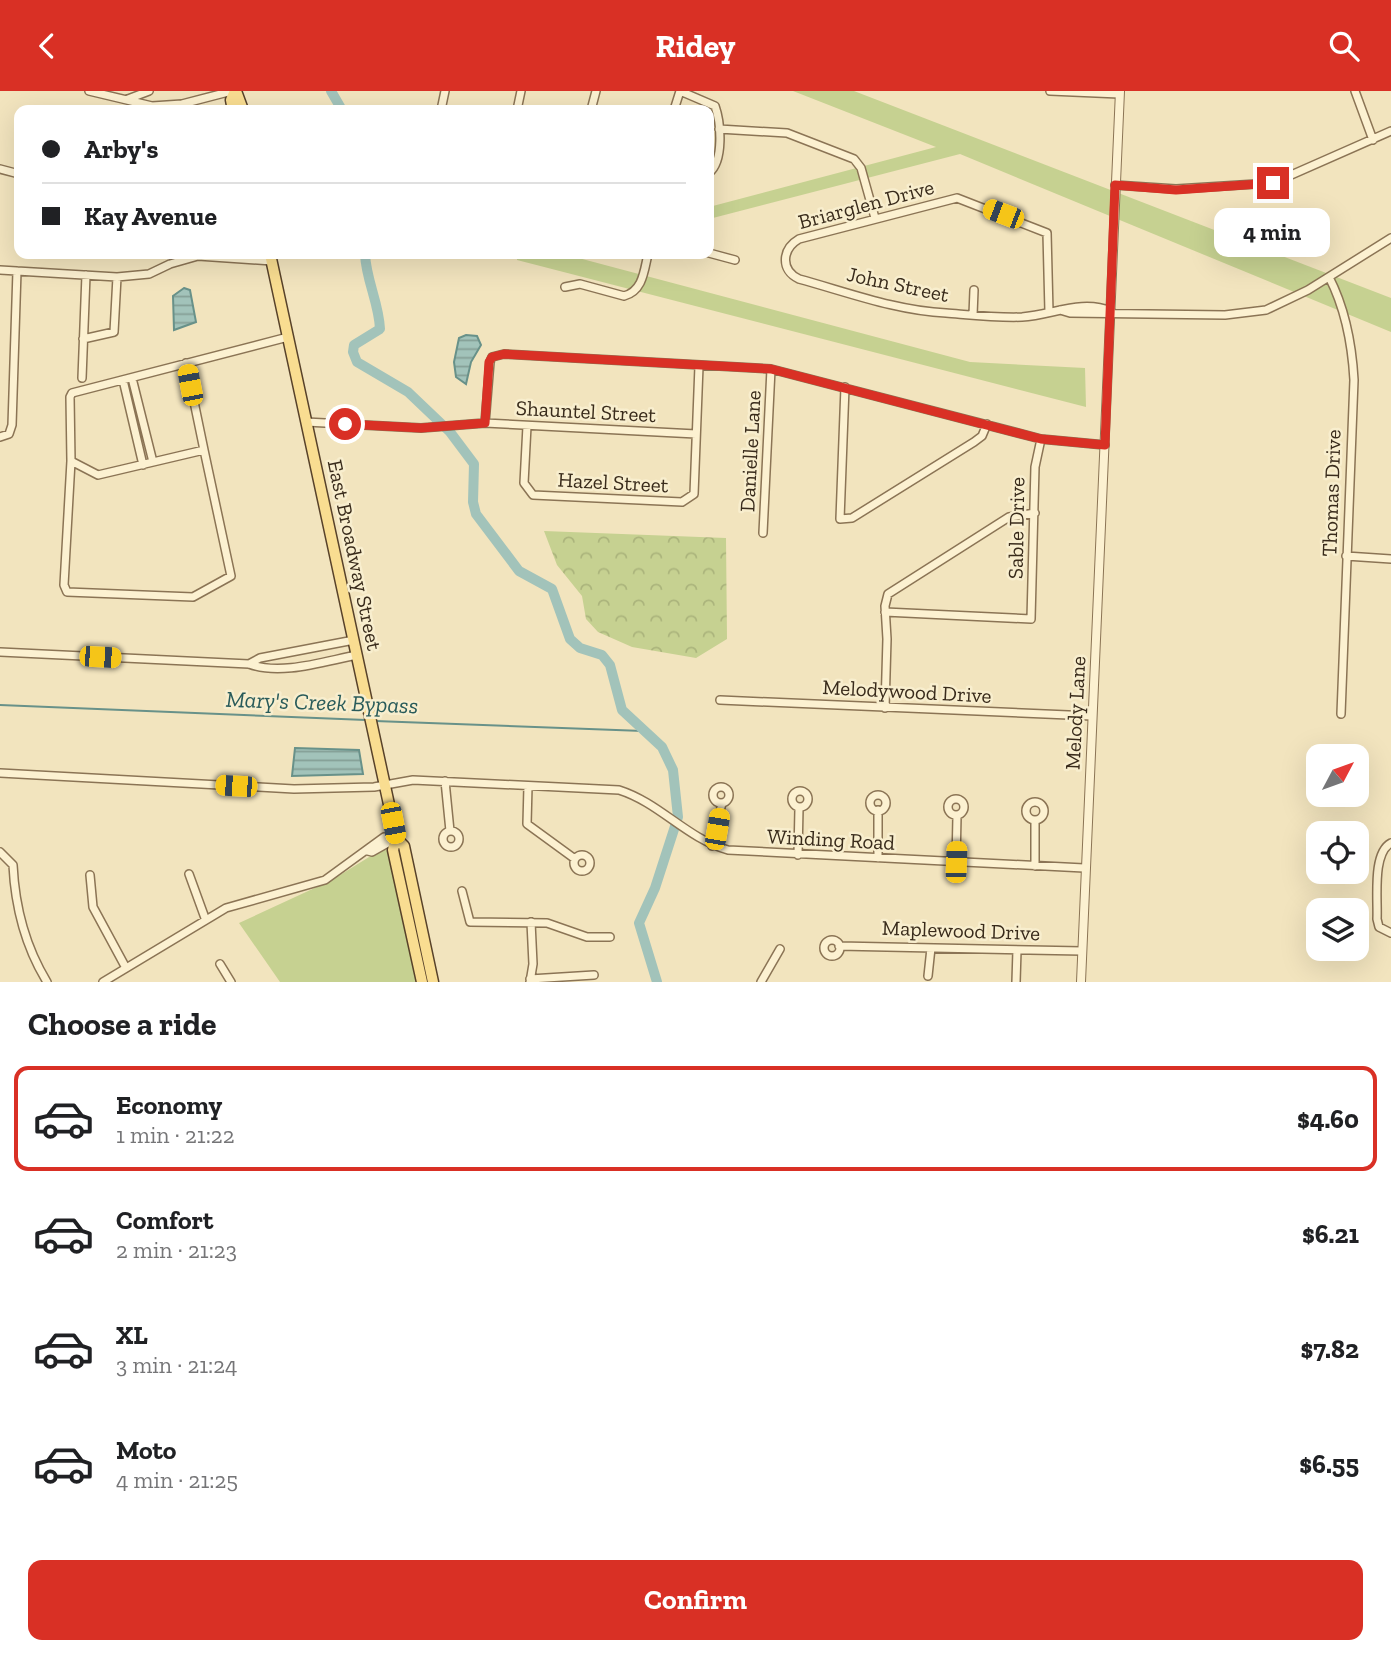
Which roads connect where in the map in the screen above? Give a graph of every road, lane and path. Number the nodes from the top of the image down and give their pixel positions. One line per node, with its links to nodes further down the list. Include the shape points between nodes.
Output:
1 (89, 91): 8 (street)
2 (149, 91): 8 (street)
3 (234, 91): 10 (street)
4 (680, 91): 11 (street)
5 (1049, 91): 7 (street)
6 (1355, 91): 15 (street)
7 (1120, 92): 17 (street, Melody Lane)
8 (128, 99): 9 (street)
9 (149, 105)
10 (167, 105)
11 (713, 105)
12 (714, 106): 13 (street)
13 (719, 129): 16 (street); 18 (street, via 787,133 854,159)
14 (1391, 131): 15 (street)
15 (1373, 140): 17 (street, via 1273,183 1251,187 1176,190)
16 (714, 167)
17 (1115, 185): 35 (street, Melody Lane)
18 (875, 218): 21 (street, Briarglen Drive, via 799,239); 36 (street, Briarglen Drive, via 957,198 1043,230 1050,238)
19 (1391, 238): 32 (street, John Street)
20 (714, 254): 26 (street)
21 (785, 257): 37 (street, John Street, via 789,271 799,278 916,310)
22 (175, 259): 27 (street)
23 (188, 259): 27 (street)
24 (271, 259): 38 (main road, East Broadway Street)
25 (648, 259): 33 (street, via 640,284 630,294 580,284)
26 (735, 260)
27 (170, 264): 31 (street, via 149,274)
28 (0, 270): 29 (street)
29 (17, 271): 30 (street); 52 (street, via 9,434)
30 (86, 275): 31 (street); 39 (street)
31 (117, 277): 39 (street, via 114,332)
32 (1329, 277): 35 (street, John Street, via 1266,310 1225,315); 61 (street, Thomas Drive, via 1352,344)
33 (565, 287)
34 (974, 290): 37 (street)
35 (1111, 311): 36 (street, John Street, via 1099,306); 54 (street, Melody Lane)
36 (1049, 312): 37 (street, John Street, via 1023,317)
37 (972, 315)
38 (288, 337): 40 (street); 47 (main road, East Broadway Street)
39 (83, 339): 43 (street)
40 (186, 363): 44 (street); 55 (street)
41 (699, 366): 42 (street); 48 (street, via 504,354 492,357); 51 (street)
42 (771, 369): 46 (street); 60 (street, Danielle Lane)
43 (82, 378)
44 (132, 378): 45 (street); 57 (street)
45 (123, 380): 56 (street, via 72,393); 58 (street)
46 (845, 387): 49 (street); 49 (street, via 840,519 852,518 974,442)
47 (306, 422): 48 (street, Shauntel Street, via 435,428); 64 (main road, East Broadway Street)
48 (485, 423): 50 (street, Shauntel Street)
49 (987, 424): 53 (street)
50 (527, 426): 51 (street, Shauntel Street); 51 (street, Hazel Street, via 524,483 528,492 537,496 682,502 694,494)
51 (696, 434)
52 (0, 437)
53 (1041, 439): 54 (street); 59 (street, Sable Drive, via 1035,467)
54 (1105, 445): 71 (street, Melody Lane)
55 (204, 450): 56 (street, via 232,576 193,597 67,591); 57 (street)
56 (71, 461): 58 (street, via 98,475)
57 (153, 462): 58 (street)
58 (143, 464)
59 (1035, 513): 63 (street, via 1009,517 895,587 886,597); 63 (street, Sable Drive, via 1031,619)
60 (763, 533)
61 (1346, 556): 62 (street); 70 (street, Thomas Drive)
62 (1391, 559)
63 (885, 612): 69 (street)
64 (354, 640): 66 (main road, East Broadway Street); 67 (street)
65 (0, 652): 67 (street)
66 (357, 655): 67 (street, via 309,665 261,668); 74 (main road, East Broadway Street)
67 (249, 664)
68 (720, 701): 69 (street, Melodywood Drive)
69 (885, 708): 71 (street, Melodywood Drive)
70 (1341, 714)
71 (1092, 716): 91 (street, Melody Lane)
72 (0, 773): 74 (street, Winding Road, via 294,789)
73 (445, 781): 74 (street, Winding Road, via 413,779); 75 (street, Winding Road); 81 (street)
74 (385, 785): 82 (main road, East Broadway Street)
75 (528, 786): 84 (street, Winding Road, via 619,790 648,802); 87 (street, via 527,824)
76 (722, 803): 84 (street)
77 (799, 808): 86 (street)
78 (878, 810): 88 (street)
79 (957, 815): 89 (street)
80 (1035, 820): 90 (street)
81 (450, 831)
82 (396, 838): 95 (street, via 384,837 340,871 309,887 239,903); 112 (main road, via 393,850); 113 (main road, via 404,846)
83 (1388, 845): 97 (street, via 1380,858 1379,927)
84 (712, 846): 86 (street, Winding Road)
85 (0, 852): 109 (street, via 13,865 14,892 29,947)
86 (798, 855): 88 (street, Winding Road)
87 (575, 859)
88 (878, 859): 89 (street, Winding Road)
89 (956, 862): 90 (street, Winding Road)
90 (1034, 866): 91 (street, Winding Road)
91 (1084, 868): 103 (street, Melody Lane)
92 (189, 874): 95 (street)
93 (90, 876): 105 (street, via 93,907)
94 (462, 891): 96 (street, via 470,922)
95 (205, 918): 105 (street)
96 (531, 922): 98 (street, via 572,929 587,937); 108 (street)
97 (1391, 933)
98 (610, 937)
99 (839, 946): 100 (street, Maplewood Drive)
100 (931, 948): 102 (street, Maplewood Drive); 107 (street)
101 (780, 949): 114 (street)
102 (1017, 950): 103 (street, Maplewood Drive); 115 (street)
103 (1082, 951): 116 (street, Melody Lane)
104 (220, 964): 111 (street)
105 (127, 968): 110 (street)
106 (594, 975): 108 (street)
107 (928, 976)
108 (530, 981)
109 (47, 982)
110 (103, 982)
111 (231, 982)
112 (422, 982)
113 (433, 982)
114 (761, 982)
115 (1016, 982)
116 (1081, 982)

